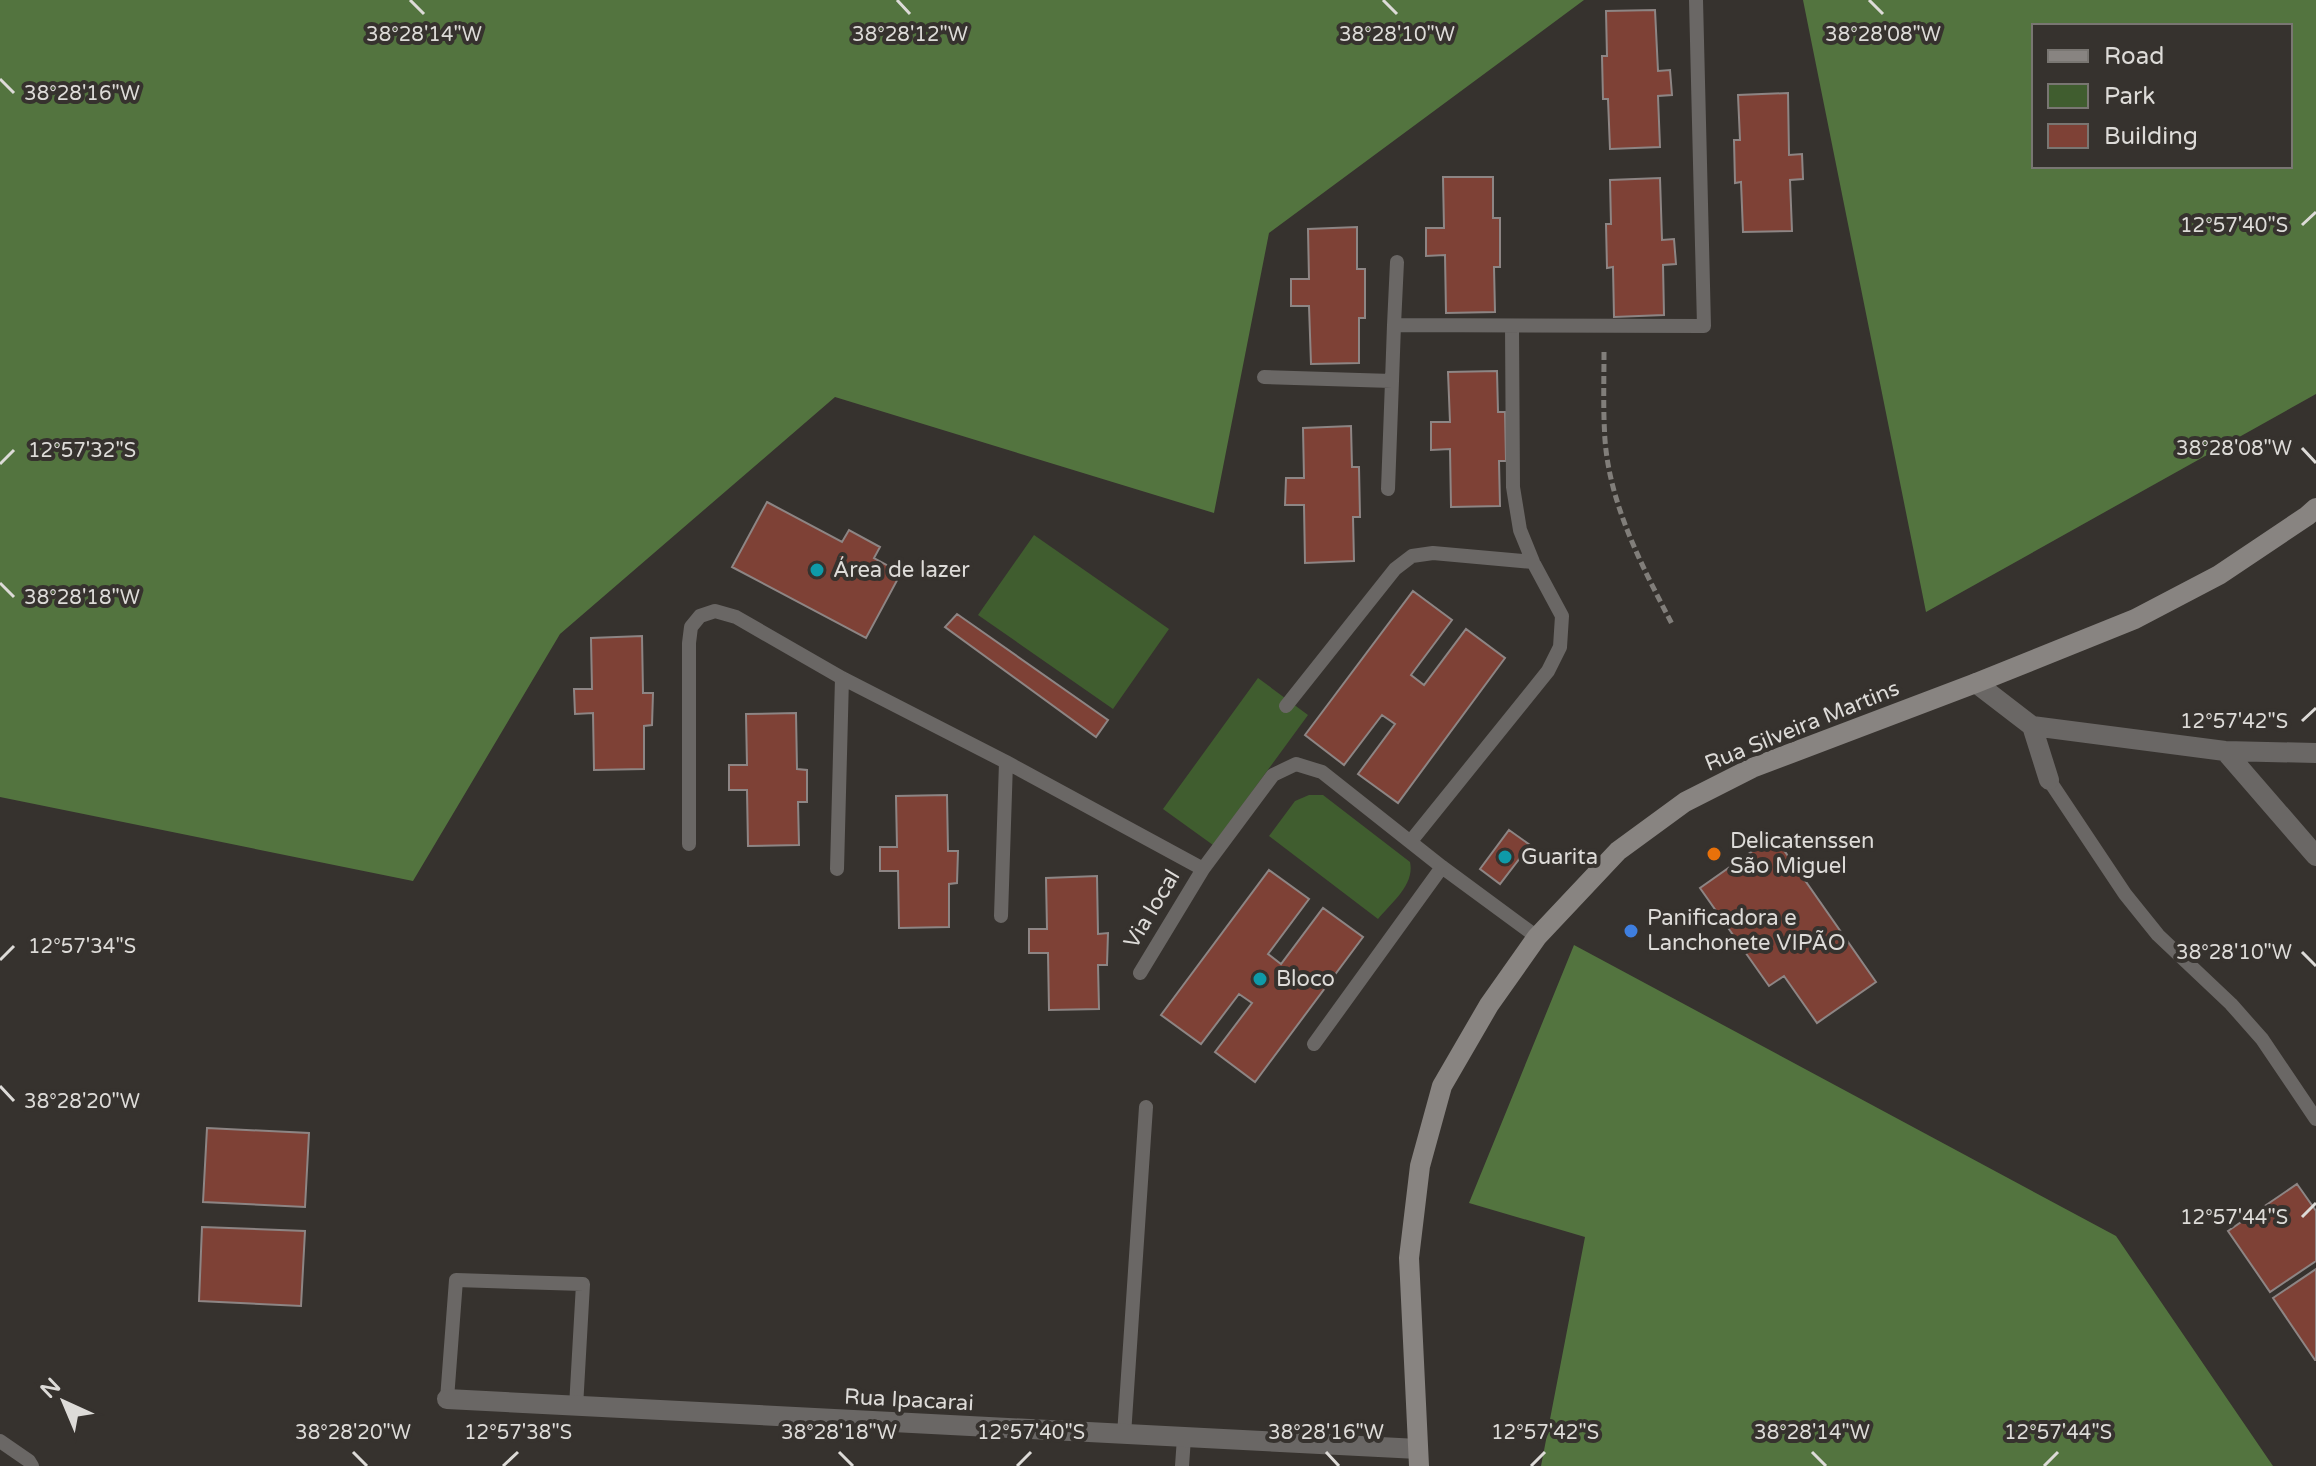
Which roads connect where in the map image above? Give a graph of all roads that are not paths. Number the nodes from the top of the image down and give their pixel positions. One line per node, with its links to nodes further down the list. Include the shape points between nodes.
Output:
1 (1696, 0): 4 (lane, via 1704,326)
2 (1397, 262): 3 (lane)
3 (1394, 325): 4 (lane); 6 (lane)
4 (1512, 326): 9 (lane, via 1513,487 1520,530)
5 (1264, 377): 6 (lane)
6 (1392, 381): 7 (lane)
7 (1388, 489)
8 (2316, 508): 11 (main road, Rua Silveira Martins, via 2219,575 2135,619)
9 (1533, 562): 12 (lane, via 1433,553 1412,556 1395,569); 18 (lane, via 1562,616 1560,647 1548,671)
10 (842, 678): 16 (lane); 19 (lane, via 736,617 715,611 700,616 691,627 689,643); 22 (lane)
11 (1976, 683): 13 (street); 25 (main road, Rua Silveira Martins, via 1752,768 1685,802 1618,851)
12 (1286, 706)
13 (2032, 726): 14 (street); 17 (street)
14 (2225, 751): 15 (street); 20 (street)
15 (2316, 753)
16 (1006, 762): 23 (lane); 24 (lane)
17 (2049, 780): 29 (lane, via 2125,894 2158,935 2262,1039)
18 (1411, 841): 21 (lane, Via local); 23 (lane, Via local, via 1322,772 1296,764 1273,775)
19 (689, 844)
20 (2316, 856)
21 (1442, 867): 25 (lane, Via local); 27 (lane)
22 (837, 869)
23 (1203, 869): 26 (lane, Via local)
24 (1001, 916)
25 (1537, 937): 35 (main road, Rua Silveira Martins, via 1442,1086 1420,1166 1409,1258)
26 (1140, 973)
27 (1314, 1044)
28 (1146, 1107): 32 (lane)
29 (2316, 1119)
30 (447, 1399): 31 (street, Rua Ipacarai); 31 (lane, via 456,1280 583,1284)
31 (576, 1407): 32 (street, Rua Ipacarai)
32 (1124, 1435): 33 (street, Rua Ipacarai)
33 (1184, 1438): 35 (street, Rua Ipacarai); 37 (lane)
34 (0, 1441): 36 (lane)
35 (1418, 1458)
36 (32, 1466)
37 (1182, 1466)

